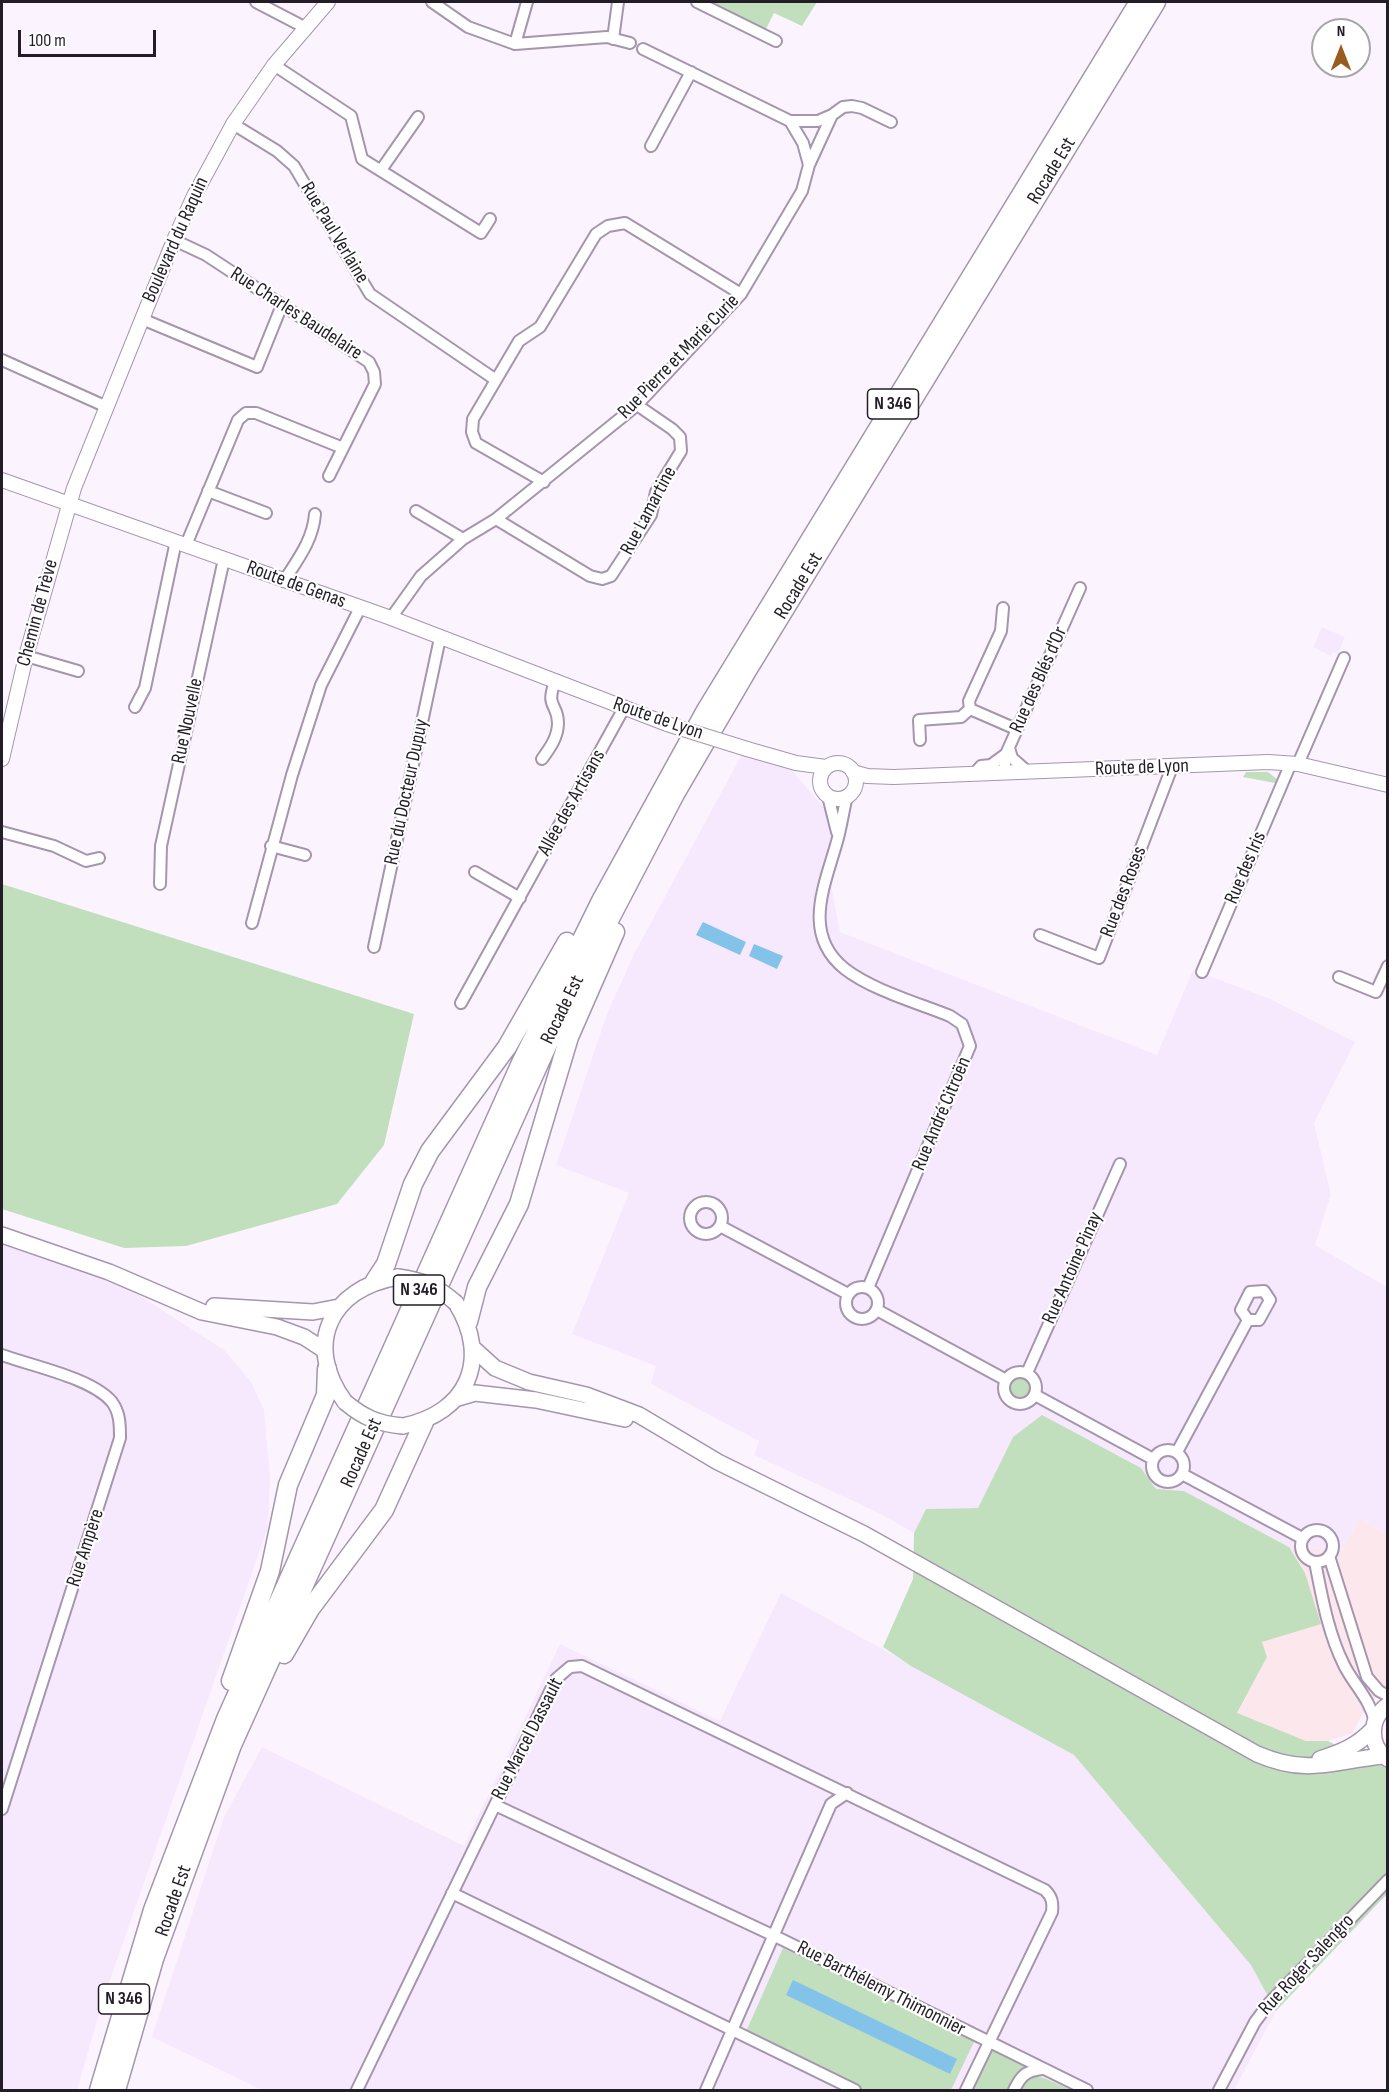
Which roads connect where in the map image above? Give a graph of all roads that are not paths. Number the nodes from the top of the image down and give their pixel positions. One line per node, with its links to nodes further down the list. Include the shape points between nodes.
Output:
1 (256, 2): 9 (street)
2 (328, 2): 9 (street, Boulevard du Raquin)
3 (435, 2): 13 (street, via 468,27)
4 (527, 2): 13 (street)
5 (618, 2): 10 (street)
6 (696, 2): 11 (street)
7 (1139, 2): 79 (highway, Rocade Est / N 346, via 711,702)
8 (1156, 2): 78 (highway, Rocade Est / N 346)
9 (306, 28): 15 (street, Boulevard du Raquin)
10 (613, 39): 12 (street); 13 (street)
11 (776, 41)
12 (630, 43)
13 (514, 44)
14 (643, 49): 16 (street)
15 (274, 65): 21 (street, Boulevard du Raquin); 24 (street, via 351,116 362,159)
16 (691, 72): 19 (street); 22 (street)
17 (832, 115): 19 (street, via 818,121); 20 (street, via 852,106); 23 (street, Rue Pierre et Marie Curie)
18 (418, 117): 24 (street)
19 (790, 122): 23 (street, via 803,143)
20 (891, 122)
21 (233, 124): 26 (street, Boulevard du Raquin); 31 (street, Rue Paul Verlaine, via 294,166 370,294)
22 (651, 146)
23 (809, 165): 27 (street, Rue Pierre et Marie Curie, via 802,191)
24 (381, 170): 25 (street, via 481,233)
25 (490, 219)
26 (174, 240): 28 (street, Rue Charles Baudelaire, via 207,255); 29 (street, Boulevard du Raquin)
27 (741, 294): 31 (street, via 625,223 608,225 596,234 540,327 519,341); 32 (street, Rue Pierre et Marie Curie)
28 (282, 305): 29 (street, via 257,367); 34 (street, Rue Charles Baudelaire, via 369,362 374,372 371,394)
29 (142, 319): 33 (street, Boulevard du Raquin)
30 (2, 360): 33 (street)
31 (496, 380): 37 (street, via 473,419 476,443)
32 (637, 405): 37 (street, Rue Pierre et Marie Curie); 43 (street, Rue Lamartine, via 680,437 681,451 656,492 651,515 612,576 590,576)
33 (107, 407): 39 (street, Boulevard du Raquin)
34 (343, 448): 35 (street, Rue Charles Baudelaire); 38 (street, via 256,413 246,413 238,420)
35 (329, 476)
36 (2, 480): 39 (street, Route de Genas)
37 (544, 482): 43 (street, Rue Pierre et Marie Curie)
38 (208, 490): 41 (street); 45 (street)
39 (69, 504): 45 (street, Route de Genas); 53 (street, Chemin de Trève)
40 (416, 511): 44 (street)
41 (266, 513)
42 (315, 514): 47 (street, via 305,549)
43 (496, 519): 44 (street, Rue Pierre et Marie Curie)
44 (463, 539): 51 (street, Rue Pierre et Marie Curie, via 421,576)
45 (181, 543): 46 (street, Route de Genas); 58 (street, via 145,688)
46 (224, 558): 47 (street, Route de Genas); 86 (street, Rue Nouvelle, via 161,846)
47 (284, 580): 49 (street, Route de Genas)
48 (1080, 588): 61 (street, Rue des Blés d'Or)
49 (360, 608): 51 (street, Route de Genas); 82 (street, via 321,685)
50 (1003, 608): 60 (street, via 1004,623 969,701)
51 (391, 618): 52 (street, Route de Genas)
52 (440, 638): 56 (street, Route de Genas); 90 (street, Rue du Docteur Dupuy)
53 (26, 656): 55 (street); 64 (street, Chemin de Trève)
54 (1344, 658): 67 (street, Rue des Iris)
55 (78, 671)
56 (555, 682): 57 (street, Route de Genas); 65 (street, via 549,696 558,724 553,743)
57 (589, 695): 59 (street, Route de Lyon)
58 (135, 707)
59 (624, 708): 66 (street, Route de Lyon, bridge); 87 (street, Allée des Artisans)
60 (970, 709): 61 (street); 62 (street, via 961,717 919,720)
61 (1016, 729): 63 (street, Rue des Blés d'Or)
62 (920, 741)
63 (1007, 751): 71 (street); 72 (street, Rue des Blés d'Or); 73 (street)
64 (2, 759)
65 (542, 759)
66 (796, 764): 68 (street, Route de Lyon); 76 (street, Route de Lyon)
67 (1294, 764): 69 (street, Route de Lyon); 75 (street, Route de Lyon); 92 (street, Rue des Iris)
68 (826, 766): 70 (street, via 841,763); 76 (street, via 820,776)
69 (1172, 767): 71 (street, Route de Lyon); 89 (street, Rue des Roses, via 1099,958)
70 (853, 772): 74 (street, Route de Lyon); 77 (street, via 856,781)
71 (1028, 772): 72 (street, Route de Lyon)
72 (1004, 773): 73 (street, Route de Lyon)
73 (974, 774): 74 (street, Route de Lyon)
74 (894, 777): 77 (street, Route de Lyon)
75 (1388, 785)
76 (824, 790): 77 (street, via 838,799); 81 (street)
77 (850, 793): 81 (street, Rue André Citroën)
78 (675, 794): 105 (highway, via 676,809 577,1015 526,1187 480,1281); 130 (highway, Rocade Est / N 346, via 533,1072)
79 (651, 807): 98 (highway, via 639,812 516,1033 430,1151 413,1184 386,1264); 132 (highway, Rocade Est / N 346, via 521,1063)
80 (2, 832): 84 (street, via 54,846 86,861)
81 (838, 838): 99 (street, Rue André Citroën, via 820,893 819,909 820,928 833,955 862,980 950,1016 962,1024 970,1046)
82 (271, 846): 83 (street); 88 (street)
83 (305, 855)
84 (99, 858)
85 (475, 872): 87 (street)
86 (160, 885)
87 (520, 898): 94 (street, Allée des Artisans)
88 (252, 923)
89 (1040, 935)
90 (374, 947)
91 (1388, 966): 93 (street, via 1376,992)
92 (1202, 972)
93 (1339, 977)
94 (461, 1003)
95 (1120, 1164): 110 (street, Rue Antoine Pinay)
96 (720, 1226): 100 (street)
97 (2, 1235): 101 (main road, via 109,1272)
98 (375, 1281): 102 (main road, via 355,1291); 105 (main road, bridge, via 398,1277 420,1280 440,1289 456,1303)
99 (868, 1288): 100 (street, via 858,1287); 103 (street, via 876,1295)
100 (848, 1294): 103 (street, via 846,1308 854,1317 866,1319)
101 (164, 1296): 102 (main road, via 202,1305 272,1311 313,1312); 107 (main road, via 202,1312 277,1327)
102 (339, 1307): 107 (main road, via 328,1328)
103 (877, 1310): 111 (street)
104 (1248, 1320): 116 (street)
105 (468, 1322): 106 (main road)
106 (474, 1349): 113 (main road, via 470,1375); 115 (main road, via 495,1368 639,1415)
107 (324, 1350): 109 (main road)
108 (2, 1355): 135 (street, Rue Ampère, via 92,1386 113,1404 119,1417 120,1438)
109 (327, 1369): 114 (main road, bridge, via 333,1387 345,1402 372,1420 403,1426); 132 (highway, via 326,1395 288,1485 270,1571 201,1759)
110 (1027, 1373): 111 (street, via 1013,1373); 112 (street, via 1036,1383)
111 (1006, 1380): 112 (street, via 1005,1394 1015,1403 1025,1404)
112 (1035, 1395): 117 (street)
113 (458, 1398): 114 (main road); 115 (main road, via 475,1393 572,1406)
114 (424, 1422): 130 (highway, via 384,1510 294,1634 244,1736)
115 (670, 1435): 129 (main road, via 864,1534)
116 (1177, 1452): 117 (street, via 1167,1450); 118 (street, via 1184,1461)
117 (1153, 1459): 118 (street, via 1154,1474 1161,1481 1172,1482)
118 (1182, 1474): 119 (street)
119 (1302, 1538): 120 (street, via 1310,1531 1326,1532 1333,1546); 121 (street, via 1302,1554)
120 (1329, 1556): 121 (street); 122 (street)
121 (1315, 1562): 123 (street)
122 (1338, 1585): 123 (street); 124 (street)
123 (1321, 1591): 125 (street)
124 (1353, 1632): 125 (street); 126 (street, via 1367,1677)
125 (1332, 1637): 128 (street, via 1344,1666 1368,1701)
126 (1388, 1696)
127 (1388, 1705): 128 (main road)
128 (1374, 1725): 129 (main road, via 1360,1743 1319,1759 1280,1757); 131 (main road, via 1376,1747)
129 (1242, 1743): 131 (main road, via 1278,1763 1306,1767)
130 (232, 1746): 143 (highway, Rocade Est / N 346, via 154,1959)
131 (1385, 1758)
132 (202, 1779): 142 (highway, Rocade Est / N 346, via 147,1928)
133 (848, 1793): 134 (street, Rue Marcel Dassault, via 582,1666 570,1666 556,1679); 138 (street, via 831,1804); 140 (street, Rue Marcel Dassault, via 1045,1890 1050,1896 1052,1912)
134 (495, 1805): 137 (street, Rue Marcel Dassault); 138 (street, Rue Barthélemy Thimonnier)
135 (2, 1806)
136 (1388, 1880): 150 (street, Rue Roger Salengro, via 1270,2002 1255,2022)
137 (452, 1893): 139 (street); 144 (street, Rue Marcel Dassault)
138 (774, 1936): 139 (street); 140 (street, Rue Barthélemy Thimonnier)
139 (734, 2029): 145 (street); 146 (street)
140 (988, 2043): 141 (street); 147 (street, Rue Marcel Dassault)
141 (1042, 2069): 148 (street, via 1029,2070); 149 (street)
142 (99, 2091)
143 (116, 2091)
144 (357, 2091)
145 (706, 2091)
146 (855, 2091)
147 (966, 2091)
148 (1014, 2091)
149 (1087, 2091)
150 (1219, 2091)

